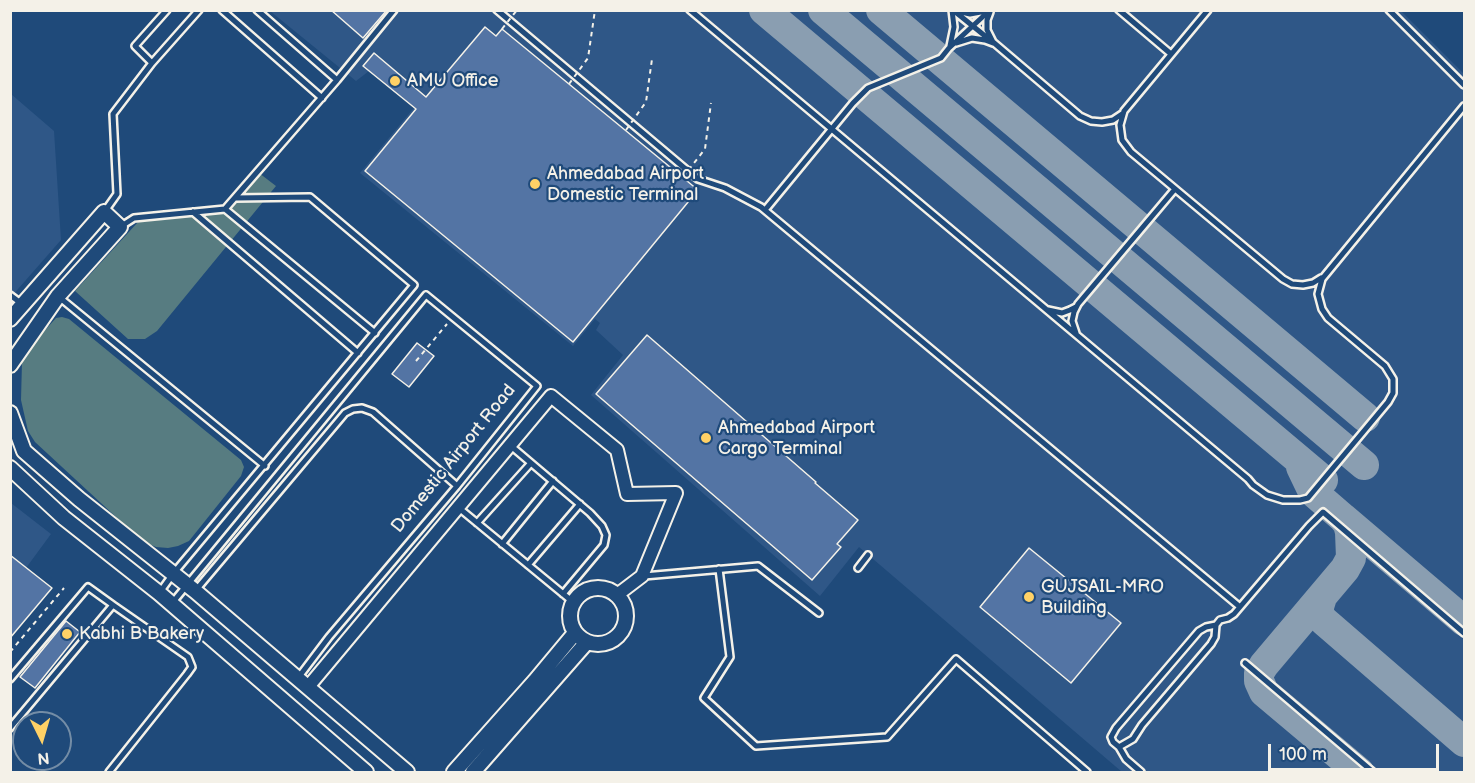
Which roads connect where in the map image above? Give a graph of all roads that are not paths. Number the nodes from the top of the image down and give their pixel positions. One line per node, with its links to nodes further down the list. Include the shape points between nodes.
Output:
1 (167, 10): 17 (lane, via 135,46)
2 (200, 10): 17 (lane)
3 (222, 10): 20 (lane)
4 (257, 10): 18 (lane)
5 (394, 10): 18 (lane)
6 (497, 10): 27 (lane, via 688,171)
7 (690, 10): 23 (lane)
8 (954, 10): 9 (lane, via 976,14); 13 (lane); 15 (lane)
9 (989, 10): 13 (lane); 14 (lane, via 987,30)
10 (1119, 10): 16 (lane)
11 (1208, 10): 16 (lane)
12 (1389, 10): 19 (lane)
13 (973, 26): 14 (lane); 15 (lane)
14 (996, 45): 15 (lane, via 972,38); 22 (lane, via 1085,119 1108,122)
15 (949, 48): 23 (lane, via 941,58 868,88)
16 (1171, 54): 22 (lane)
17 (152, 63): 29 (lane, via 113,114 117,194)
18 (337, 80): 20 (lane)
19 (1464, 85)
20 (322, 98): 25 (lane)
21 (1464, 106): 31 (lane)
22 (1123, 113): 24 (lane, via 1120,130 1124,144)
23 (831, 129): 27 (lane); 36 (lane)
24 (1175, 189): 31 (lane, via 1287,282 1308,285); 35 (lane)
25 (236, 198): 26 (lane); 38 (lane, via 310,197 414,285)
26 (225, 209): 28 (lane); 38 (lane)
27 (765, 210): 65 (lane)
28 (193, 211): 30 (lane, via 134,218); 40 (lane)
29 (104, 212): 30 (main road); 37 (main road)
30 (120, 227): 33 (main road)
31 (1328, 270): 39 (lane, via 1319,289 1322,309 1385,366 1393,388 1389,402 1308,498 1283,500 1260,491)
32 (10, 295): 34 (lane)
33 (58, 296): 41 (main road); 45 (lane)
34 (18, 301)
35 (1077, 306): 36 (lane, via 1058,313); 39 (lane, via 1072,321)
36 (1042, 307): 39 (lane)
37 (10, 319)
38 (375, 333): 40 (lane)
39 (1078, 337)
40 (358, 353): 45 (lane)
41 (10, 365)
42 (10, 413): 57 (main road, via 24,451)
43 (510, 445): 44 (lane); 50 (street); 58 (street, via 551,396 617,450 627,494 676,493)
44 (531, 463): 47 (lane); 51 (lane)
45 (265, 466): 57 (lane)
46 (10, 468): 60 (main road, via 64,518)
47 (553, 481): 49 (lane); 52 (lane)
48 (457, 486): 59 (lane, via 373,412 353,409 345,413); 59 (lane, Domestic Airport Road, via 537,386 426,295 232,529); 73 (lane, Domestic Airport Road, via 329,638)
49 (580, 504): 54 (lane); 62 (lane, via 606,535 604,545)
50 (458, 507): 51 (lane); 73 (street)
51 (477, 523): 52 (lane)
52 (502, 544): 54 (lane)
53 (868, 555): 55 (lane)
54 (528, 564): 62 (lane)
55 (858, 568)
56 (719, 569): 58 (lane); 66 (lane, via 758,566); 76 (lane, via 729,657 704,698 756,746 887,737 956,659)
57 (173, 574): 59 (main road); 60 (lane)
58 (642, 576): 61 (street)
59 (191, 588): 63 (lane, Domestic Airport Road); 73 (main road)
60 (159, 593): 63 (main road)
61 (617, 595): 62 (main road, via 600,588); 70 (main road, via 625,610 624,627 604,644)
62 (568, 598): 68 (main road)
63 (171, 603): 78 (main road)
64 (113, 605): 72 (lane, via 88,586); 74 (lane); 77 (lane, via 188,657 192,667)
65 (1240, 607): 67 (lane); 69 (lane, via 1323,512)
66 (819, 613)
67 (1216, 625): 75 (lane, via 1211,644 1133,739); 75 (lane, via 1199,631 1116,728 1111,737)
68 (575, 633): 70 (main road); 80 (main road)
69 (1464, 633)
70 (587, 642): 81 (main road)
71 (1245, 663): 83 (lane)
72 (10, 680)
73 (303, 682): 79 (main road)
74 (10, 728)
75 (1119, 747): 82 (lane)
76 (1083, 771)
77 (109, 772)
78 (366, 772)
79 (407, 772)
80 (454, 772)
81 (473, 772)
82 (1141, 772)
83 (1373, 772)

